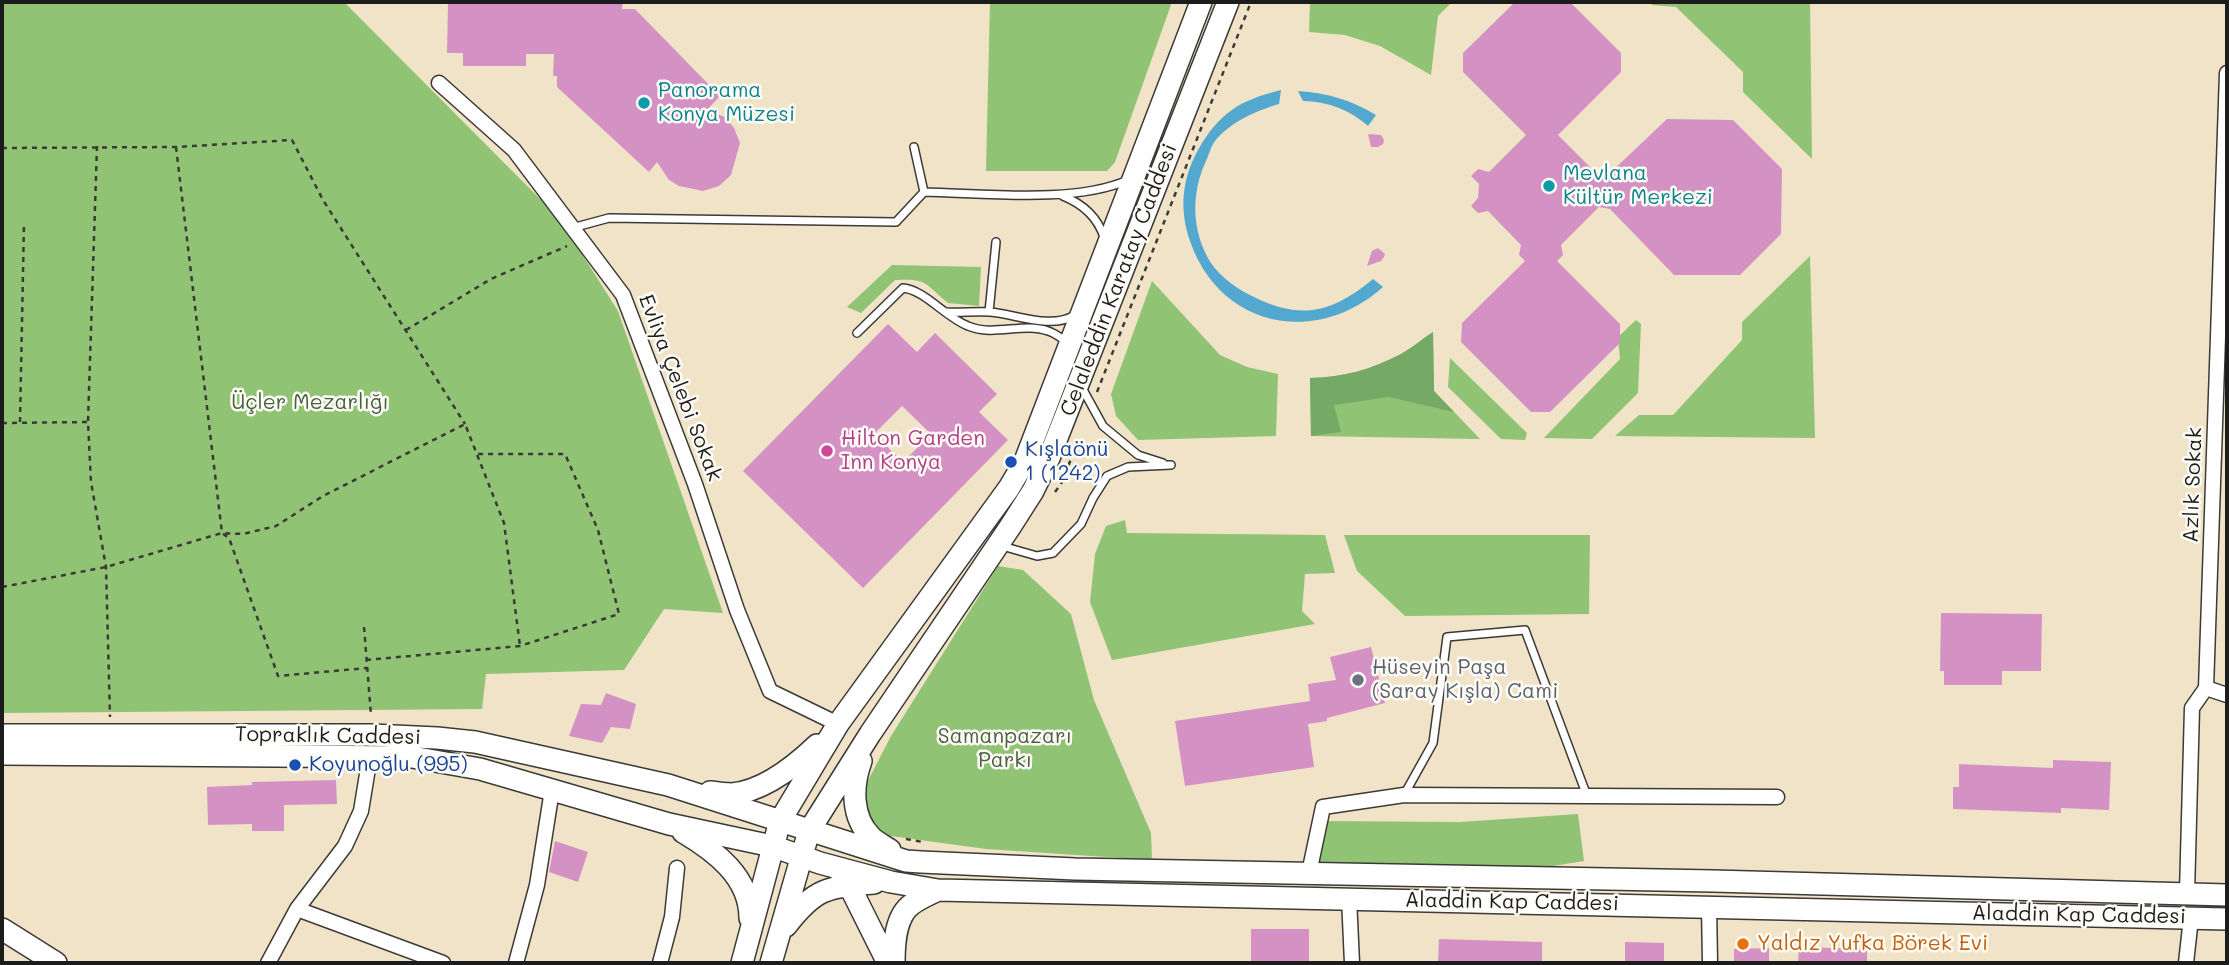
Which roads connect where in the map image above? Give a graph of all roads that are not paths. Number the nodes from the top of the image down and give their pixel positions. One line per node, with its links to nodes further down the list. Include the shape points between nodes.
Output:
1 (1202, 2): 6 (main road, Celaleddin Karatay Caddesi)
2 (1229, 2): 18 (main road, Celaleddin Karatay Caddesi)
3 (2227, 73): 10 (street, Azlık Sokak)
4 (439, 83): 9 (street, Evliya Çelebi Sokak, via 514,150)
5 (914, 147): 7 (lane)
6 (1135, 177): 8 (lane, via 1090,192); 12 (main road, Celaleddin Karatay Caddesi)
7 (924, 192): 8 (lane); 9 (lane, via 896,222 609,219)
8 (1059, 194): 12 (lane, via 1081,203 1100,224)
9 (577, 233): 22 (street, Evliya Çelebi Sokak, via 623,295 770,691)
10 (2225, 238): 20 (street, Azlık Sokak)
11 (996, 242): 15 (lane)
12 (1108, 247): 13 (main road, Celaleddin Karatay Caddesi)
13 (1084, 309): 15 (lane, via 1065,321 1050,322); 17 (main road, Celaleddin Karatay Caddesi)
14 (942, 311): 15 (lane); 16 (lane, via 913,289 903,288); 17 (lane, via 968,326 989,331 1048,331)
15 (989, 312)
16 (858, 333)
17 (1071, 344): 22 (main road, Celaleddin Karatay Caddesi, via 1025,461 1009,488)
18 (1079, 382): 19 (main road, Celaleddin Karatay Caddesi, via 1033,491); 19 (lane, via 1103,426 1138,455 1171,466 1128,467 1107,476 1081,524 1053,553 1037,556)
19 (1000, 542): 23 (main road, Celaleddin Karatay Caddesi)
20 (2206, 688): 21 (street); 45 (street, Azlık Sokak, via 2192,708)
21 (2227, 695)
22 (838, 724): 27 (main road, via 794,765 751,789 732,794); 32 (main road, Celaleddin Karatay Caddesi)
23 (870, 734): 34 (main road, Celaleddin Karatay Caddesi); 37 (main road, via 854,779 854,801 870,837)
24 (2, 735): 25 (main road, Topraklık Caddesi)
25 (371, 746): 26 (main road, Topraklık Caddesi); 27 (main road, Topraklık Caddesi, via 437,738 475,742); 28 (main road, Topraklık Caddesi); 49 (street, via 361,811 345,846)
26 (2, 754)
27 (668, 785): 32 (main road, Topraklık Caddesi)
28 (552, 790): 33 (main road, Topraklık Caddesi); 58 (street, via 537,885)
29 (1404, 795): 30 (street); 30 (lane, via 1433,743 1447,637 1525,630); 40 (street, via 1323,807)
30 (1587, 796): 31 (street)
31 (1777, 797)
32 (780, 821): 34 (main road, Topraklık Caddesi); 35 (main road, Celaleddin Karatay Caddesi)
33 (669, 824): 35 (main road, Topraklık Caddesi); 53 (main road, via 706,846 732,869 750,909)
34 (809, 831): 36 (main road, Celaleddin Karatay Caddesi); 37 (main road, Aladdin Kap Caddesi)
35 (772, 846): 36 (main road, Topraklık Caddesi); 53 (main road)
36 (800, 857): 38 (main road, Aladdin Kap Caddesi); 54 (main road)
37 (906, 861): 40 (main road, Aladdin Kap Caddesi)
38 (831, 866): 42 (main road, Aladdin Kap Caddesi); 43 (main road)
39 (677, 868): 59 (street, via 672,917)
40 (1309, 873): 41 (main road, Aladdin Kap Caddesi)
41 (1713, 881): 45 (main road, Aladdin Kap Caddesi); 48 (main road)
42 (891, 882): 43 (main road); 44 (main road, Aladdin Kap Caddesi)
43 (849, 885): 54 (main road, via 810,897); 62 (main road)
44 (938, 890): 47 (main road, Aladdin Kap Caddesi); 63 (main road, via 910,905 899,924)
45 (2187, 893): 46 (main road, Aladdin Kap Caddesi)
46 (2227, 895)
47 (1349, 898): 48 (main road, Aladdin Kap Caddesi); 64 (street)
48 (1709, 906): 50 (main road, Aladdin Kap Caddesi); 65 (street)
49 (296, 909): 56 (street); 57 (street)
50 (2191, 918): 51 (main road, Aladdin Kap Caddesi); 66 (street)
51 (2227, 919)
52 (2, 929): 55 (main road)
53 (750, 931): 60 (main road)
54 (777, 939): 61 (main road)
55 (56, 963)
56 (268, 963)
57 (443, 963)
58 (516, 963)
59 (660, 963)
60 (742, 963)
61 (771, 963)
62 (888, 963)
63 (894, 963)
64 (1352, 963)
65 (1710, 963)
66 (2186, 963)

